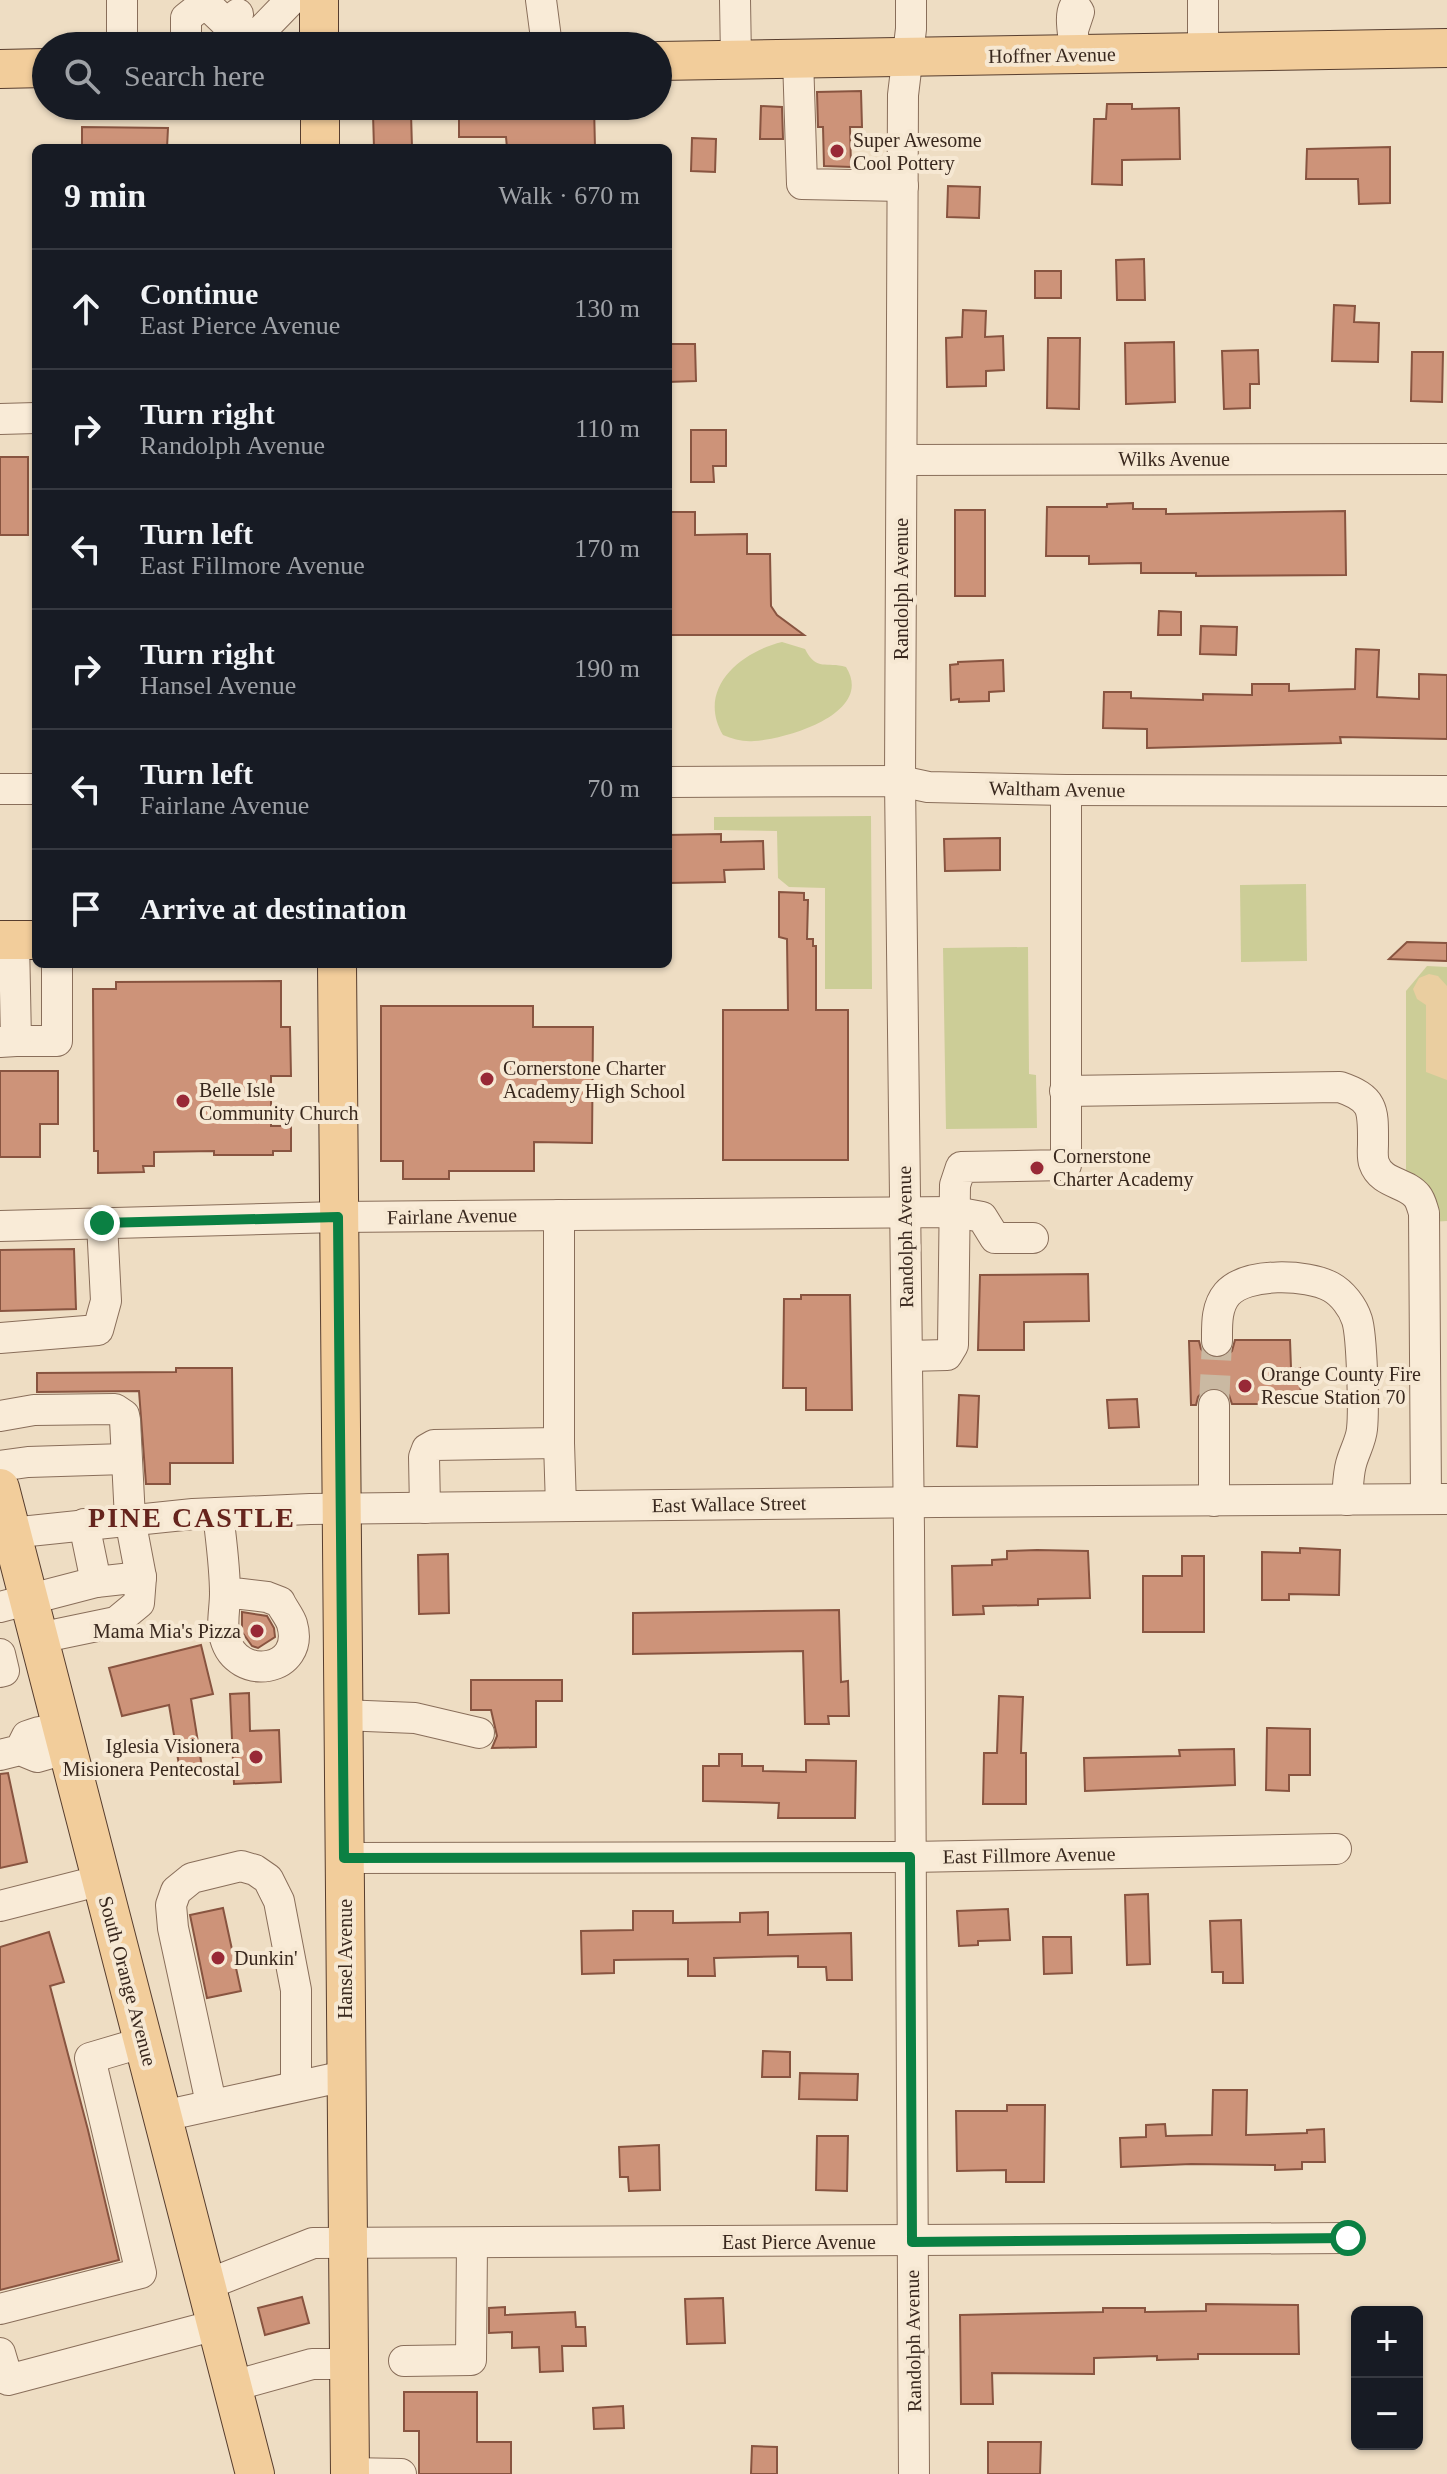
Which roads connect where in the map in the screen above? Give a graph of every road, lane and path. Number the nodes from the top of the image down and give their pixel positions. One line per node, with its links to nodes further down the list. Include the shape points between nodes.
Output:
1 (122, 0): 10 (street)
2 (291, 0): 13 (street)
3 (319, 0): 14 (main road)
4 (541, 0): 15 (street)
5 (735, 0): 20 (street)
6 (911, 0): 18 (street, Randolph Avenue)
7 (1203, 0): 17 (street)
8 (219, 10): 11 (street, via 186,18); 12 (street, via 236,31)
9 (1075, 22): 17 (main road, Hoffner Avenue); 18 (main road, Hoffner Avenue)
10 (122, 32)
11 (186, 32)
12 (243, 32)
13 (260, 32)
14 (319, 32)
15 (545, 32)
16 (1447, 48): 17 (main road, Hoffner Avenue)
17 (1203, 53)
18 (907, 56): 19 (main road, Hoffner Avenue); 26 (street, Randolph Avenue)
19 (798, 58): 20 (main road, Hoffner Avenue); 26 (street, via 802,184)
20 (736, 59): 21 (main road, Hoffner Avenue)
21 (672, 61)
22 (32, 68): 23 (main road)
23 (0, 69)
24 (320, 120): 25 (main road)
25 (320, 144)
26 (903, 186): 30 (street, Randolph Avenue)
27 (32, 418): 28 (street)
28 (0, 419)
29 (1447, 459): 30 (street, Wilks Avenue)
30 (902, 460): 31 (street, Randolph Avenue)
31 (900, 781): 32 (street, Waltham Avenue); 35 (street, Waltham Avenue, via 928,787); 42 (street, Randolph Avenue)
32 (672, 782)
33 (0, 789): 34 (street)
34 (32, 789)
35 (1066, 790): 36 (street, Waltham Avenue); 41 (street)
36 (1447, 791)
37 (16, 948): 40 (street)
38 (57, 968): 40 (street, via 57,1041)
39 (337, 968): 45 (main road, Hansel Avenue)
40 (8, 1041)
41 (1065, 1091): 43 (street, via 1066,1165 961,1167); 58 (street, via 1340,1087 1369,1103 1374,1162 1381,1174 1419,1198 1424,1213)
42 (904, 1212): 43 (street, Fairlane Avenue); 44 (street, Fairlane Avenue); 51 (street, Randolph Avenue)
43 (955, 1212): 48 (street, via 982,1217 995,1238); 51 (street, via 953,1345 947,1355)
44 (559, 1215): 45 (street, Fairlane Avenue); 54 (street)
45 (338, 1217): 46 (street, Fairlane Avenue); 64 (main road, Hansel Avenue)
46 (102, 1223): 47 (street, Fairlane Avenue); 49 (street, via 106,1301 98,1330)
47 (0, 1226)
48 (1033, 1238)
49 (0, 1338)
50 (1217, 1341): 59 (street, via 1220,1304 1227,1293 1256,1280 1319,1282 1351,1307 1359,1328 1362,1428 1350,1465)
51 (907, 1356): 61 (street, Randolph Avenue)
52 (1214, 1405): 60 (street)
53 (0, 1416): 55 (street, via 115,1409 124,1415)
54 (559, 1443): 62 (street); 63 (street, via 434,1445 424,1457)
55 (125, 1459): 56 (street); 66 (street)
56 (0, 1466)
57 (0, 1488): 68 (main road, South Orange Avenue)
58 (1437, 1499): 59 (street, East Wallace Street)
59 (1347, 1500): 60 (street, East Wallace Street)
60 (1214, 1501): 61 (street, East Wallace Street)
61 (909, 1502): 62 (street, East Wallace Street); 81 (street, Randolph Avenue)
62 (561, 1506): 63 (street, East Wallace Street)
63 (425, 1508): 64 (street, East Wallace Street)
64 (340, 1509): 65 (street, East Wallace Street); 76 (main road, Hansel Avenue)
65 (218, 1513): 66 (street, East Wallace Street); 71 (street)
66 (130, 1519): 67 (street, East Wallace Street); 69 (street)
67 (84, 1524): 68 (street, East Wallace Street); 70 (street)
68 (6, 1533): 72 (main road, South Orange Avenue)
69 (141, 1577): 70 (street); 73 (street, via 139,1603 116,1622)
70 (96, 1582): 72 (street)
71 (225, 1592)
72 (14, 1603): 73 (main road, South Orange Avenue)
73 (39, 1638): 78 (main road, South Orange Avenue)
74 (0, 1654): 75 (street)
75 (0, 1672)
76 (342, 1715): 77 (street, via 415,1718); 82 (main road, Hansel Avenue)
77 (479, 1733)
78 (63, 1736): 79 (street, via 49,1729 38,1732); 83 (main road, South Orange Avenue)
79 (10, 1752)
80 (1336, 1849): 81 (street, East Fillmore Avenue)
81 (910, 1857): 82 (street, East Fillmore Avenue); 91 (street, Randolph Avenue)
82 (344, 1858): 86 (main road, Hansel Avenue)
83 (102, 1880): 84 (street); 85 (main road, South Orange Avenue)
84 (0, 1906)
85 (144, 2042): 89 (main road, South Orange Avenue); 95 (street, via 90,2058 141,2273)
86 (345, 2076): 87 (street); 92 (main road, Hansel Avenue)
87 (296, 2085): 88 (street); 88 (street, via 296,1990 279,1901 268,1879 241,1866 192,1878 176,1891 171,1905)
88 (211, 2103): 89 (street)
89 (163, 2116): 94 (main road, South Orange Avenue)
90 (1348, 2238): 91 (street, East Pierce Avenue)
91 (912, 2242): 93 (street, East Pierce Avenue); 104 (street, Randolph Avenue)
92 (347, 2243): 93 (street, East Pierce Avenue); 94 (street, East Pierce Avenue, via 313,2243); 99 (main road, Hansel Avenue)
93 (472, 2243): 98 (street, via 471,2360)
94 (206, 2285): 96 (main road, South Orange Avenue)
95 (0, 2309)
96 (216, 2325): 97 (street, via 8,2380); 100 (main road, South Orange Avenue)
97 (0, 2353)
98 (404, 2361)
99 (348, 2364): 100 (street, via 312,2364); 101 (main road, Hansel Avenue)
100 (233, 2386): 102 (main road, South Orange Avenue)
101 (350, 2473): 103 (street)
102 (255, 2474)
103 (401, 2474)
104 (914, 2474)

